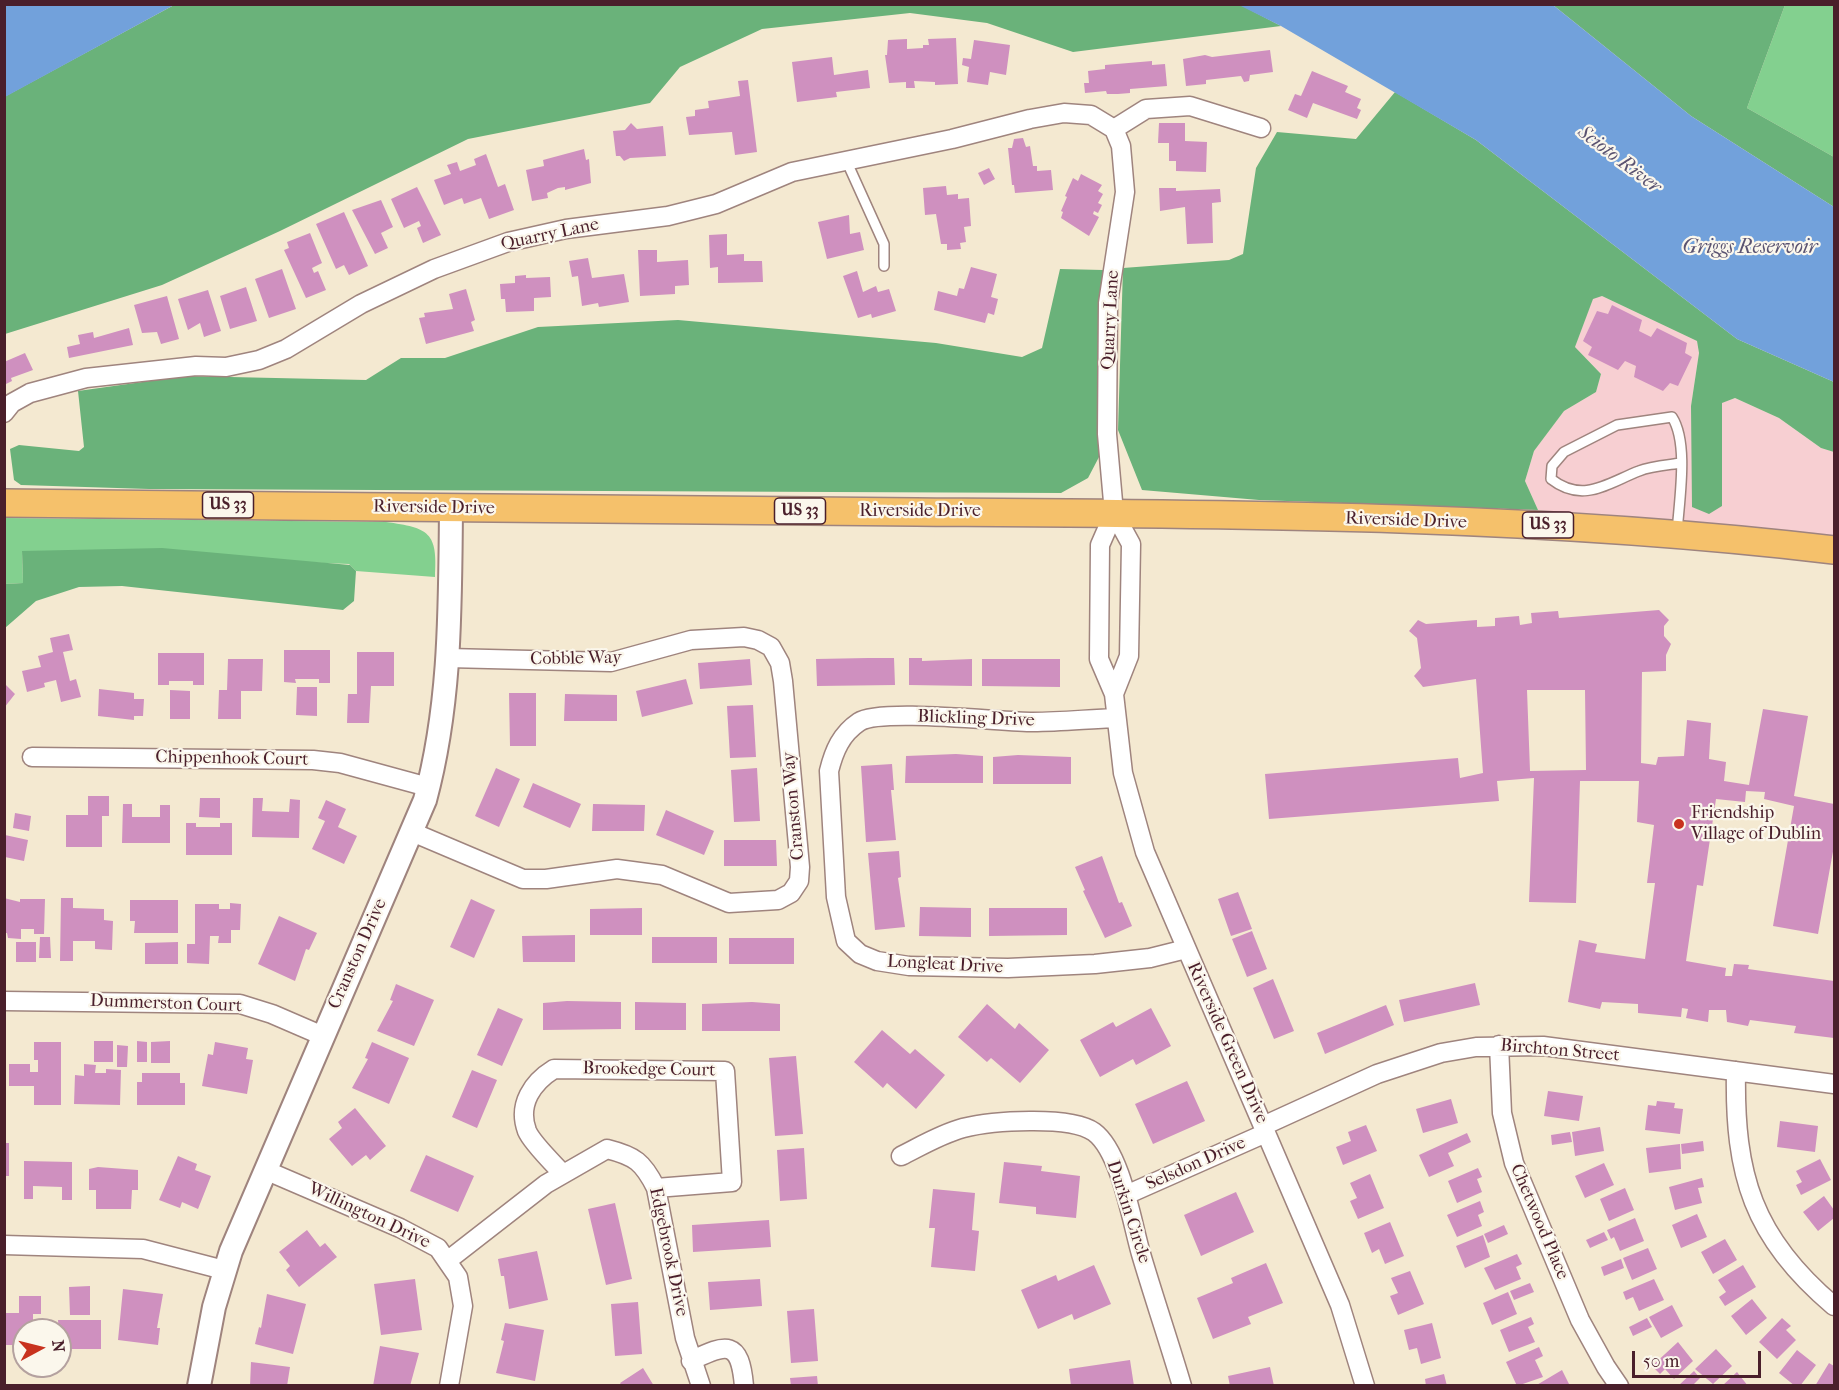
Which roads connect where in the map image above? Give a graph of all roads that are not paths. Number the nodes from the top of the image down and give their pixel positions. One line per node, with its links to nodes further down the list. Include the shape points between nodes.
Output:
1 (1261, 128): 2 (street, via 1190,106 1146,109)
2 (1114, 129): 3 (street, Quarry Lane, via 1091,115 1064,113); 9 (street, Quarry Lane, via 1121,146 1125,192 1108,303 1107,434)
3 (846, 160): 4 (lane, via 884,243); 5 (street, Quarry Lane, via 792,172 716,204 668,216 566,229 508,242 434,269 259,360 226,367 196,366 86,378 30,393 12,403)
4 (884, 266)
5 (4, 413)
6 (1681, 463): 6 (lane, via 1680,428 1672,417 1617,425 1564,452 1552,466 1551,479 1564,489 1598,489 1641,470); 10 (lane)
7 (4, 503): 8 (main road, Riverside Drive / US 33)
8 (451, 509): 9 (main road, Riverside Drive / US 33); 13 (street, Cranston Drive)
9 (1114, 513): 10 (main road, Riverside Drive / US 33, via 1538,524); 14 (street, Riverside Green Drive, via 1100,545 1099,659); 14 (street, Riverside Green Drive, via 1131,544 1129,656)
10 (1677, 533): 11 (main road, Riverside Drive / US 33)
11 (1834, 550)
12 (771, 647): 13 (street, Cobble Way, via 744,637 691,640 611,662); 19 (street, Cranston Way, via 780,663 783,681 800,867 791,893 778,900 729,903 662,875 617,869 523,879)
13 (448, 658): 18 (street, Cranston Drive, via 442,724)
14 (1114, 694): 15 (street, Riverside Green Drive)
15 (1116, 718): 16 (street, Blickling Drive, via 1033,722 885,716 861,721); 20 (street, Riverside Green Drive, via 1123,773 1142,842)
16 (842, 737): 20 (street, Longleat Drive, via 829,771 836,897 846,941 860,954 909,966 1008,968 1106,963)
17 (32, 757): 18 (street, Chippenhook Court, via 313,760 340,763)
18 (428, 787): 19 (street, Cranston Drive)
19 (412, 832): 22 (street, Cranston Drive)
20 (1186, 949): 26 (street, Riverside Green Drive)
21 (4, 1001): 22 (street, Dummerston Court, via 240,1004)
22 (323, 1036): 28 (street, Cranston Drive)
23 (1498, 1045): 24 (street, Birchton Street, via 1543,1046); 26 (street, Birchton Street, via 1441,1053 1411,1062); 43 (street, Chetwood Place, via 1502,1113 1514,1163 1580,1320)
24 (1736, 1071): 25 (street, Birchton Street); 35 (street, via 1737,1139 1752,1201 1782,1252)
25 (1834, 1084)
26 (1265, 1129): 31 (street, Selsdon Drive); 42 (street, Riverside Green Drive, via 1340,1305)
27 (900, 1156): 31 (street, Durkin Circle, via 963,1128 1060,1122 1083,1127 1102,1141)
28 (265, 1170): 33 (street, Willington Drive, via 426,1240); 34 (street, Cranston Drive)
29 (563, 1174): 30 (street, Edgebrook Drive, via 607,1149 628,1154 646,1168); 30 (street, Brookedge Court, via 527,1132 524,1111 528,1093 539,1078 554,1069 726,1071 732,1182); 33 (street, Edgebrook Drive)
30 (656, 1188): 36 (street, Edgebrook Drive)
31 (1126, 1195): 41 (street, Durkin Circle)
32 (4, 1245): 34 (street, via 143,1249)
33 (447, 1261): 38 (street, Willington Drive, via 458,1276 463,1306)
34 (224, 1270): 37 (street, Cranston Drive)
35 (1834, 1306)
36 (691, 1361): 39 (street, Edgebrook Drive); 40 (street, via 718,1348 729,1349 738,1356)
37 (199, 1386)
38 (449, 1386)
39 (701, 1386)
40 (744, 1386)
41 (1182, 1386)
42 (1365, 1386)
43 (1619, 1386)

